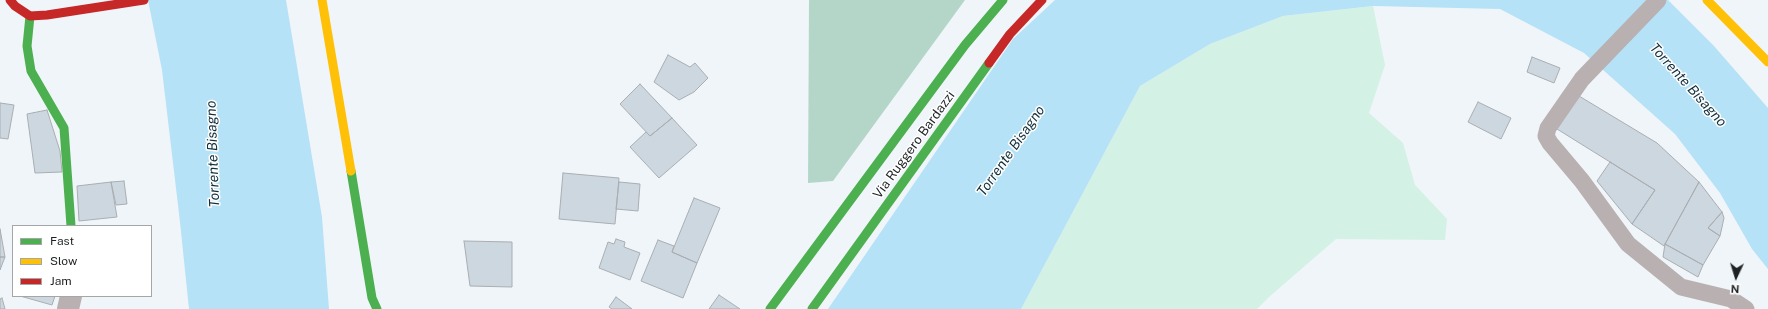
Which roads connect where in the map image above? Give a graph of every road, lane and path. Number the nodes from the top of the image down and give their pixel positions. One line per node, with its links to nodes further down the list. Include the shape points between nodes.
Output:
1 (10, 0): 8 (main road)
2 (144, 0): 8 (main road)
3 (322, 0): 13 (main road, via 372,298)
4 (1003, 0): 14 (main road, via 965,45)
5 (1042, 0): 15 (main road, Via Ruggero Bardazzi, via 1010,34)
6 (1658, 0): 16 (lane, via 1582,78 1548,128 1546,136 1628,244 1681,287 1731,300)
7 (1707, 0): 9 (main road)
8 (30, 16): 10 (main road, via 27,46 31,71 64,128)
9 (1768, 62)
10 (71, 225)
11 (71, 297): 12 (street)
12 (68, 309)
13 (377, 309)
14 (770, 309)
15 (812, 309)
16 (1746, 309)

